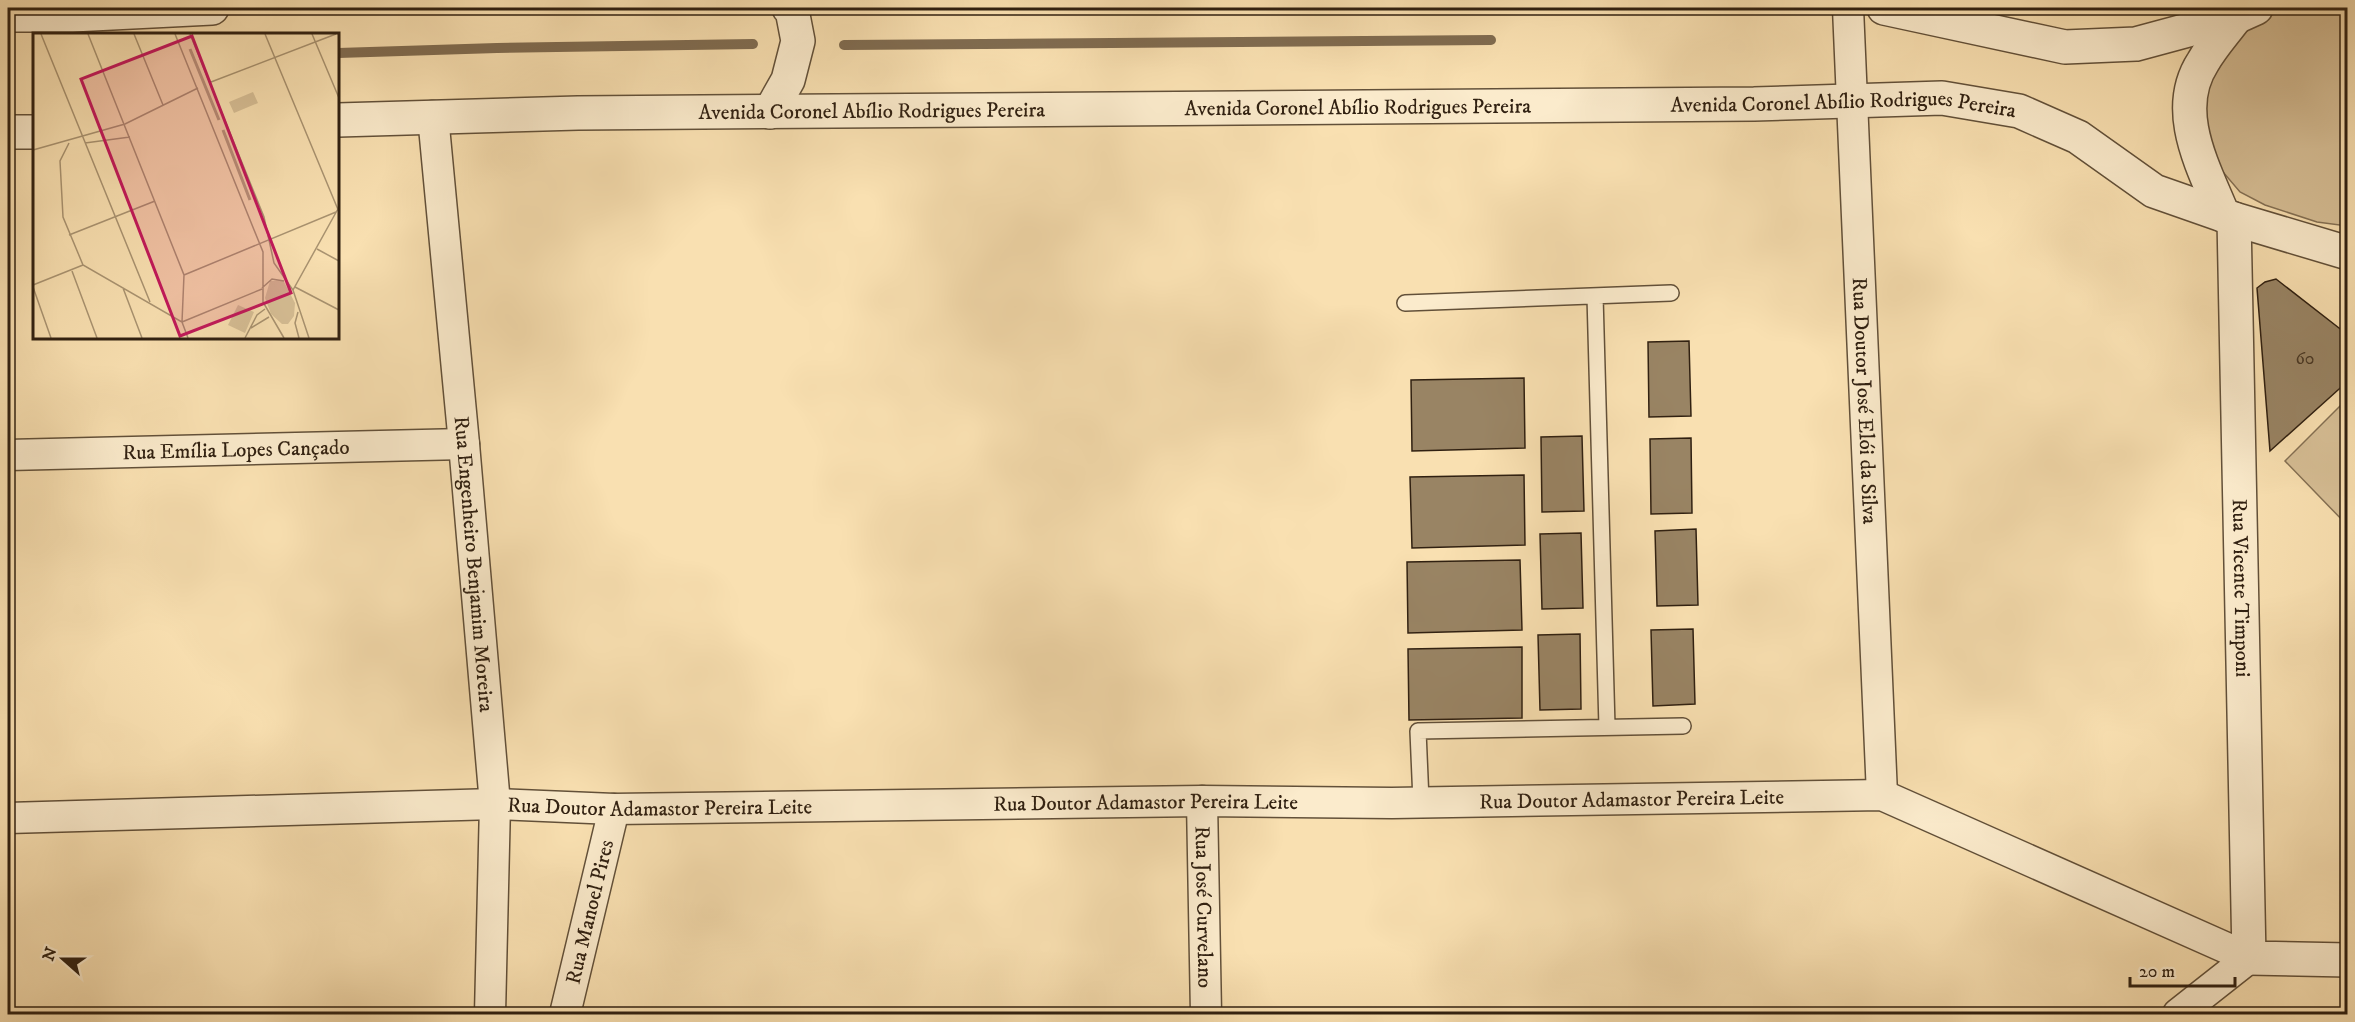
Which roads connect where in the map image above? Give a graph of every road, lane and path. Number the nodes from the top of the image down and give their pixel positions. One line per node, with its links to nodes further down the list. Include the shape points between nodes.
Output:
1 (212, 8): 7 (street)
2 (789, 8): 9 (street, via 798,40 788,80)
3 (1848, 8): 8 (street, Rua Doutor José Elói da Silva)
4 (1884, 8): 5 (street, via 2065,46 2136,44)
5 (2246, 12): 14 (street, Rua Vicente Timponi, via 2202,63 2192,85 2188,109 2196,145)
6 (8, 15): 7 (street)
7 (67, 25)
8 (1851, 102): 9 (street, Avenida Coronel Abílio Rodrigues Pereira); 14 (street, Avenida Coronel Abílio Rodrigues Pereira, via 1942,98 2019,111 2078,137 2154,191); 23 (street, Rua Doutor José Elói da Silva)
9 (770, 112): 10 (street, Avenida Coronel Abílio Rodrigues Pereira)
10 (433, 116): 11 (street, Avenida Coronel Abílio Rodrigues Pereira); 19 (street, Rua Engenheiro Benjamim Moreira)
11 (339, 120)
12 (8, 132): 13 (street)
13 (33, 132)
14 (2228, 217): 15 (street, Avenida Coronel Abílio Rodrigues Pereira); 29 (street, Rua Vicente Timponi)
15 (2346, 253)
16 (1671, 294): 17 (lane)
17 (1595, 296): 18 (lane); 22 (lane)
18 (1405, 303)
19 (464, 444): 20 (street, Rua Emília Lopes Cançado); 26 (street, Rua Engenheiro Benjamim Moreira)
20 (8, 455)
21 (1683, 726): 22 (lane)
22 (1607, 727): 25 (lane, via 1418,731)
23 (1881, 795): 25 (street, Rua Doutor Adamastor Pereira Leite); 29 (street, Rua Doutor Adamastor Pereira Leite)
24 (1202, 801): 25 (street, Rua Doutor Adamastor Pereira Leite); 27 (street, Rua Doutor Adamastor Pereira Leite); 33 (street, Rua José Curvelano)
25 (1421, 801)
26 (495, 804): 27 (street, Rua Doutor Adamastor Pereira Leite); 28 (street, Rua Doutor Adamastor Pereira Leite); 31 (street, Rua Engenheiro Benjamim Moreira)
27 (614, 809): 32 (street, Rua Manoel Pires)
28 (8, 818)
29 (2250, 958): 30 (street); 34 (street)
30 (2348, 960)
31 (490, 1014)
32 (565, 1014)
33 (1206, 1014)
34 (2178, 1014)

